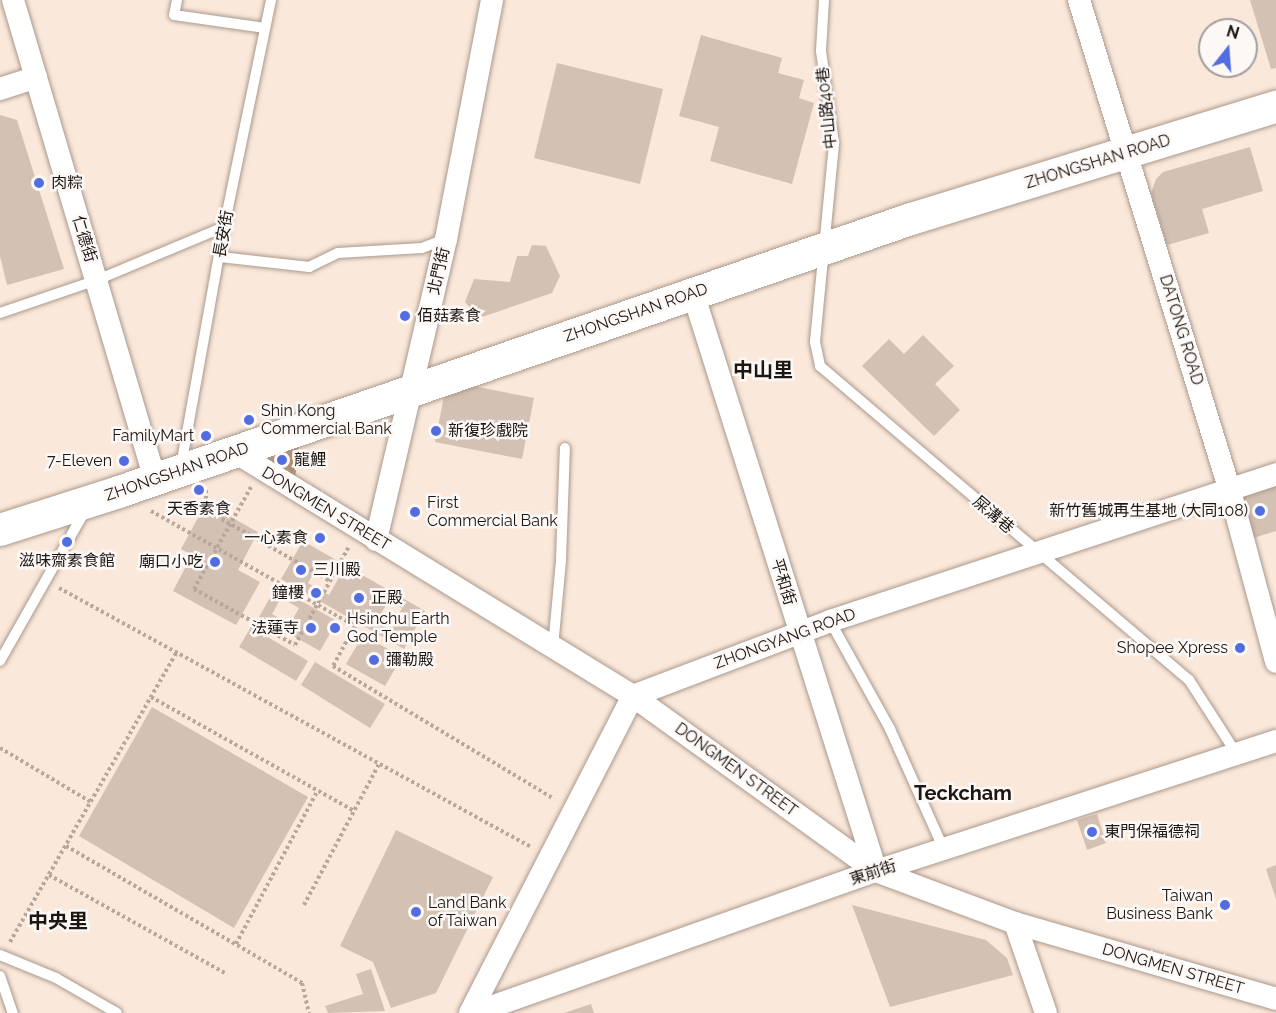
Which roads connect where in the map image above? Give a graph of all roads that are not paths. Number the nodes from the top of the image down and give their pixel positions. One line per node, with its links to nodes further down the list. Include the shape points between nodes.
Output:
1 (13, 0): 8 (street, 仁德街)
2 (177, 0): 7 (lane, via 174,15)
3 (271, 0): 7 (lane, 長安街)
4 (492, 0): 13 (street, 北門街)
5 (824, 0): 14 (lane, 中山路40巷, via 821,51 834,144)
6 (1079, 0): 11 (street, DATONG ROAD)
7 (265, 28): 12 (lane, 長安街)
8 (36, 77): 9 (street); 16 (street, 仁德街)
9 (0, 89)
10 (1276, 107): 11 (street, ZHONGSHAN ROAD)
11 (1127, 154): 14 (street, ZHONGSHAN ROAD, via 911,219); 24 (street, DATONG ROAD)
12 (224, 227): 15 (lane, 長安街); 16 (lane)
13 (446, 239): 15 (lane, via 423,248 338,253 309,267); 19 (street, 北門街)
14 (822, 252): 17 (street, ZHONGSHAN ROAD); 28 (lane, 屎溝巷, via 815,342 820,366)
15 (220, 257): 22 (lane, 長安街)
16 (97, 280): 18 (lane); 22 (street, 仁德街)
17 (693, 293): 19 (street, ZHONGSHAN ROAD); 30 (street, 平和街)
18 (0, 313)
19 (412, 392): 21 (street, ZHONGSHAN ROAD); 27 (street, 北門街)
20 (565, 448): 31 (lane)
21 (247, 461): 22 (street, ZHONGSHAN ROAD); 27 (street, DONGMEN STREET)
22 (180, 470): 25 (street, ZHONGSHAN ROAD)
23 (1276, 474): 24 (street, ZHONGYANG ROAD)
24 (1230, 491): 28 (street, ZHONGYANG ROAD); 33 (street, DATONG ROAD)
25 (89, 502): 26 (street, ZHONGSHAN ROAD); 32 (lane)
26 (0, 530)
27 (367, 535): 31 (street, DONGMEN STREET)
28 (1040, 554): 29 (street, ZHONGYANG ROAD); 36 (lane, 屎溝巷, via 1190,680)
29 (830, 621): 30 (street, ZHONGYANG ROAD); 37 (lane, via 890,729)
30 (799, 632): 34 (street, ZHONGYANG ROAD); 38 (street, 平和街)
31 (553, 647): 34 (street, DONGMEN STREET)
32 (0, 661)
33 (1276, 662)
34 (633, 696): 38 (street, DONGMEN STREET); 45 (street)
35 (1276, 741): 36 (street, 東前街)
36 (1236, 753): 37 (street, 東前街)
37 (944, 850): 38 (street, 東前街)
38 (876, 871): 39 (street, DONGMEN STREET); 45 (street, 東前街)
39 (1015, 923): 42 (street, DONGMEN STREET); 46 (street)
40 (1, 956): 44 (lane, via 56,978)
41 (0, 976): 43 (lane)
42 (1276, 999)
43 (13, 1013)
44 (117, 1013)
45 (472, 1013)
46 (1046, 1013)

